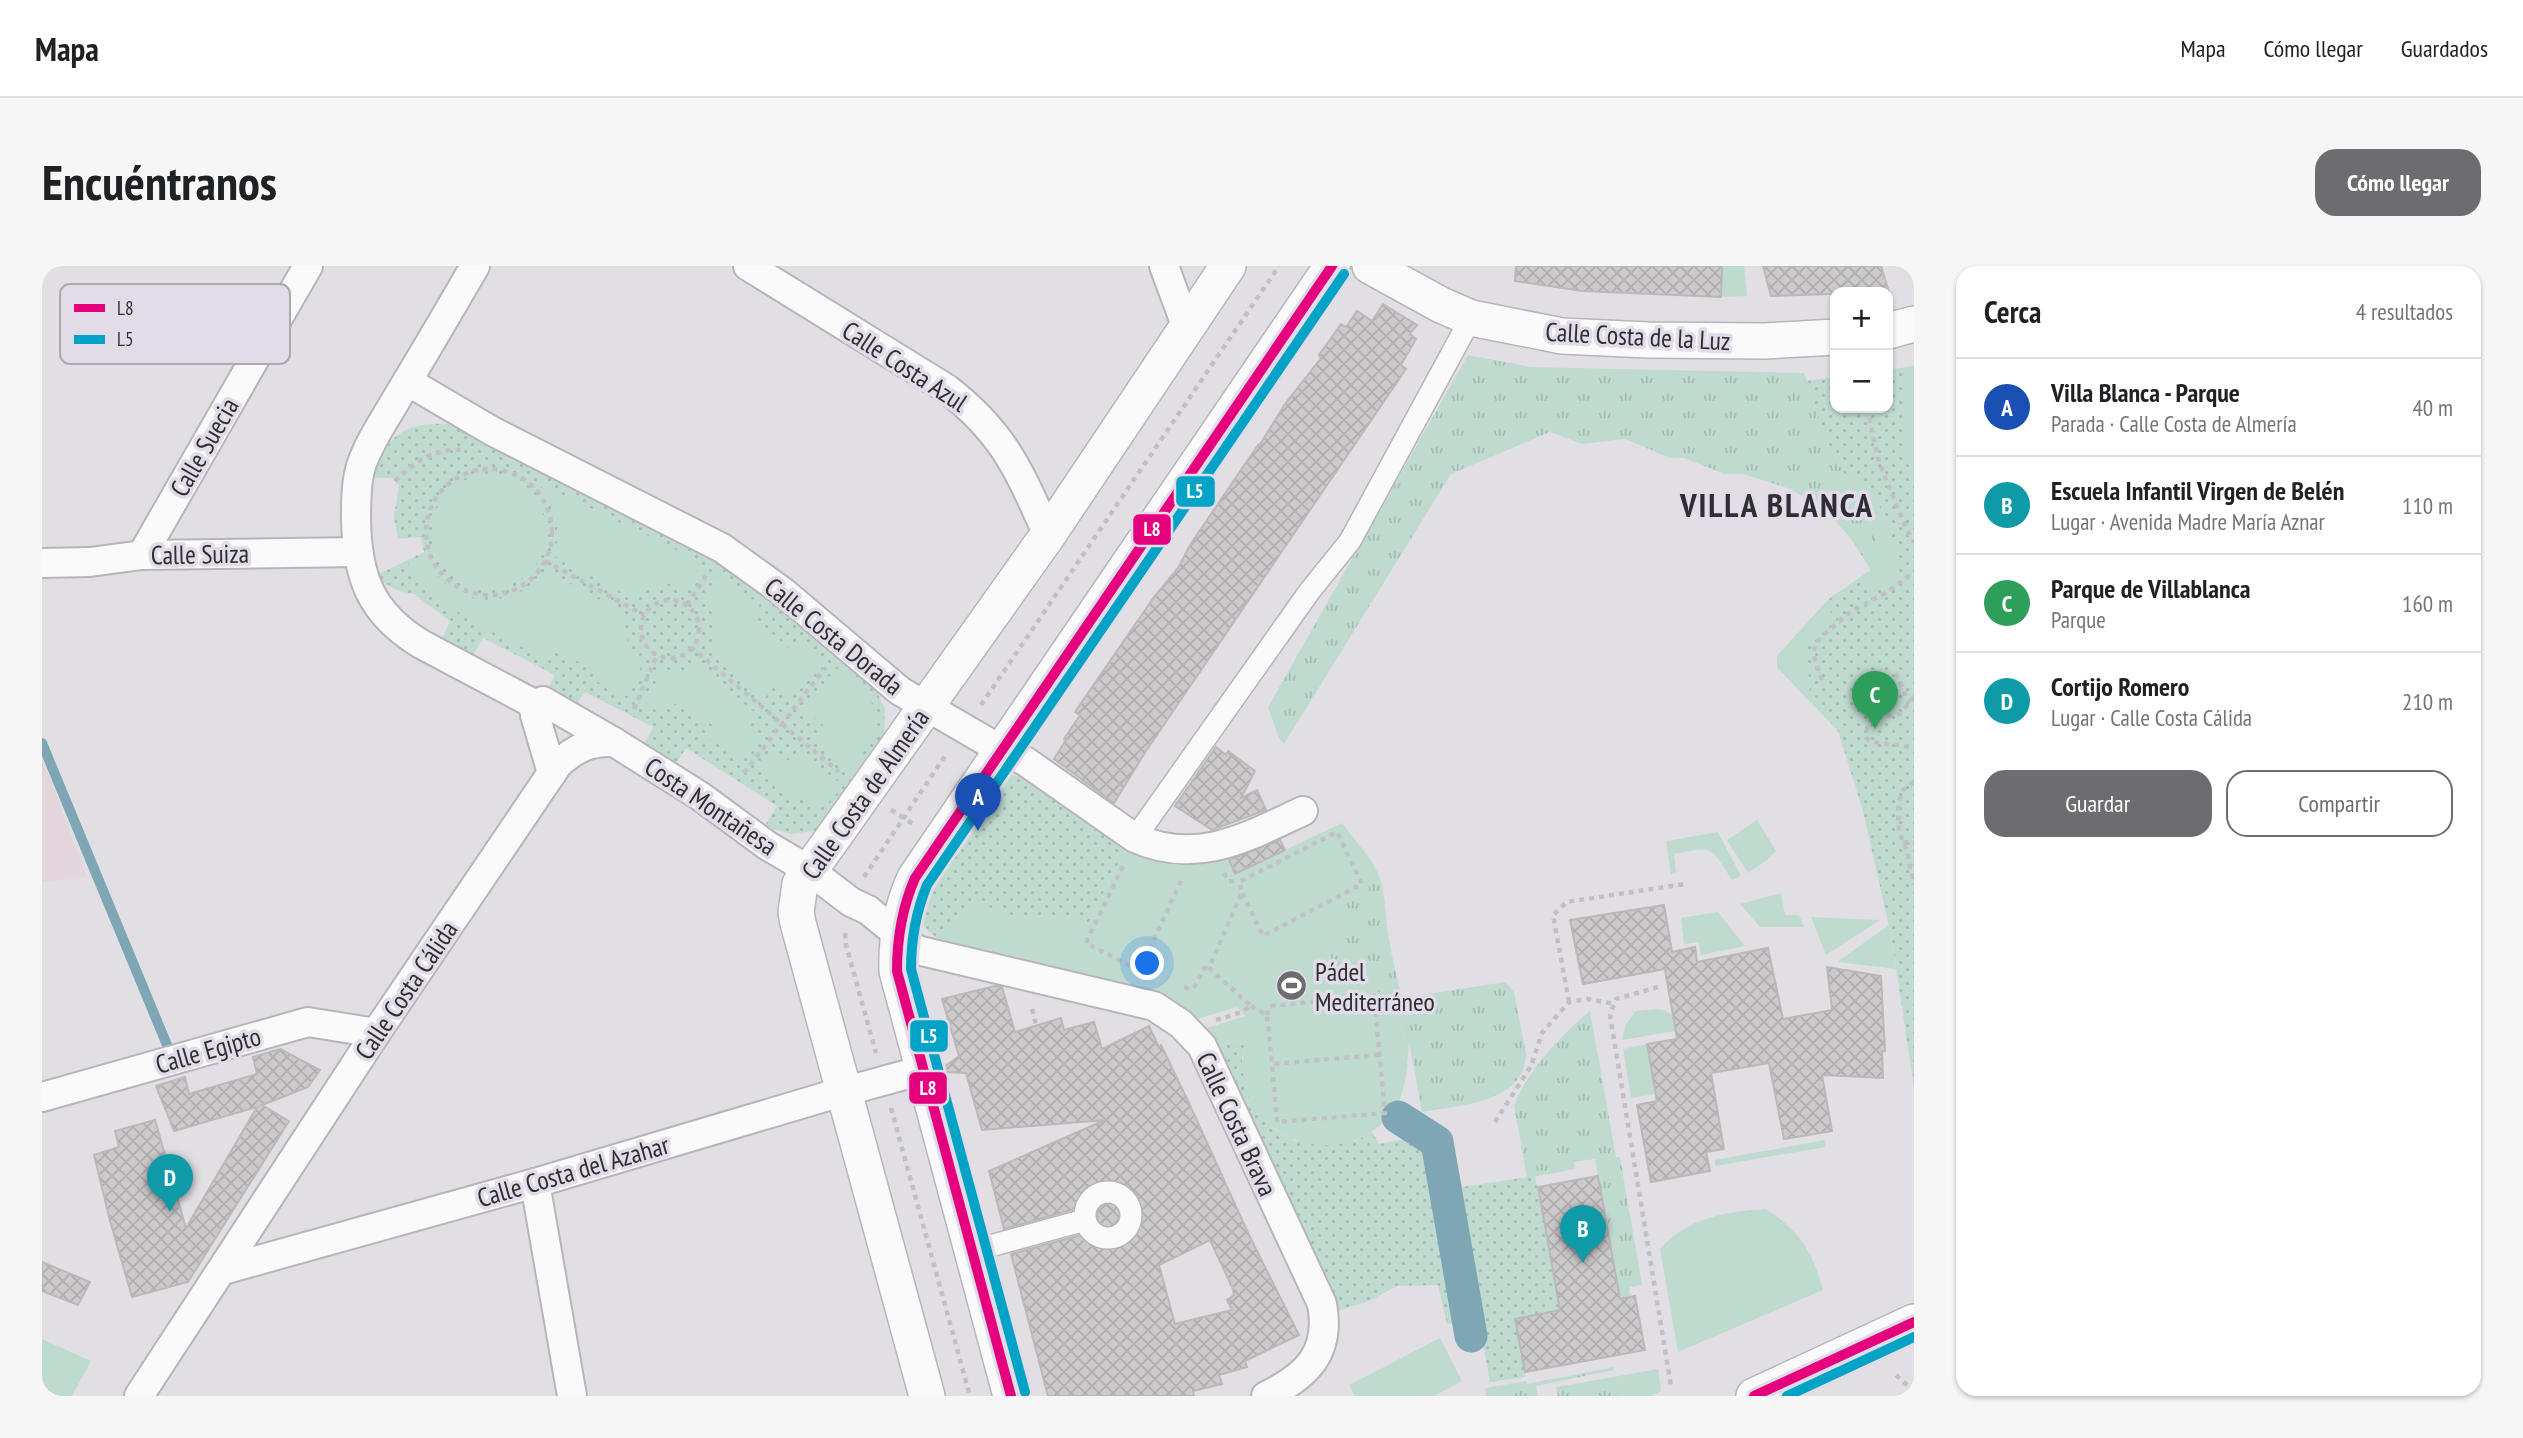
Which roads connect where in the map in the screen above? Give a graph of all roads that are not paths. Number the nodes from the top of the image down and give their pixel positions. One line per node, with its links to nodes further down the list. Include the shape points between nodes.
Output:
1 (308, 266): 8 (street, Calle Suecia)
2 (475, 266): 15 (street, Costa Montañesa)
3 (748, 266): 16 (street, Calle Costa Azul, via 947,389 975,412 1016,466)
4 (1164, 266): 11 (street)
5 (1228, 266): 11 (street, Calle Costa de Almería)
6 (1332, 266): 23 (street)
7 (1370, 266): 9 (street, Calle Costa de la Luz)
8 (290, 297)
9 (1471, 318): 13 (street, Calle Costa de la Luz, via 1562,336 1752,341); 26 (street, via 1350,541 1309,592)
10 (1914, 324): 12 (street)
11 (1186, 328): 16 (street, Calle Costa de Almería)
12 (1893, 330)
13 (1830, 337)
14 (252, 364): 18 (street, Calle Suecia)
15 (407, 381): 17 (street, Costa Montañesa, via 360,469); 21 (street, Calle Costa Dorada, via 492,431 733,555 900,691)
16 (1048, 535): 21 (street, Calle Costa de Almería)
17 (358, 552): 18 (street, Calle Suiza); 20 (street, Costa Montañesa, via 367,590 407,636)
18 (142, 555): 19 (street, Calle Suiza)
19 (42, 563)
20 (534, 704): 22 (street, Costa Montañesa, via 543,701); 24 (street)
21 (927, 707): 23 (street, Calle Costa Dorada); 27 (street, Calle Costa de Almería)
22 (614, 742): 24 (street, Calle Costa Cálida, via 582,746); 27 (street, Costa Montañesa)
23 (1003, 751): 26 (street, Calle Costa Dorada, via 1025,761); 28 (street, via 915,878)
24 (552, 773): 29 (street, Calle Costa Cálida)
25 (1303, 811): 26 (street, Calle Costa Dorada, via 1234,842 1204,849)
26 (1132, 847)
27 (809, 870): 28 (street, Calle Costa Brava); 31 (street, Calle Costa de Almería, via 800,884 796,912)
28 (897, 935): 30 (street, via 897,971); 42 (street, Calle Costa Brava, via 917,950 1154,1006 1202,1046 1324,1314 1322,1344 1313,1361 1297,1379)
29 (376, 1033): 32 (street, Calle Egipto, via 308,1022); 36 (street, Calle Costa Cálida)
30 (923, 1070): 31 (street, Calle Costa del Azahar); 35 (street)
31 (843, 1092): 33 (street, Calle Costa del Azahar); 38 (street, Calle Costa de Almería)
32 (42, 1097)
33 (535, 1183): 36 (street, Calle Costa del Azahar); 40 (street)
34 (1085, 1220): 35 (street)
35 (972, 1251): 41 (street)
36 (223, 1270): 39 (street, Calle Costa Cálida)
37 (1914, 1322): 43 (street)
38 (921, 1395)
39 (139, 1396)
40 (572, 1396)
41 (1011, 1396)
42 (1266, 1396)
43 (1754, 1396)

